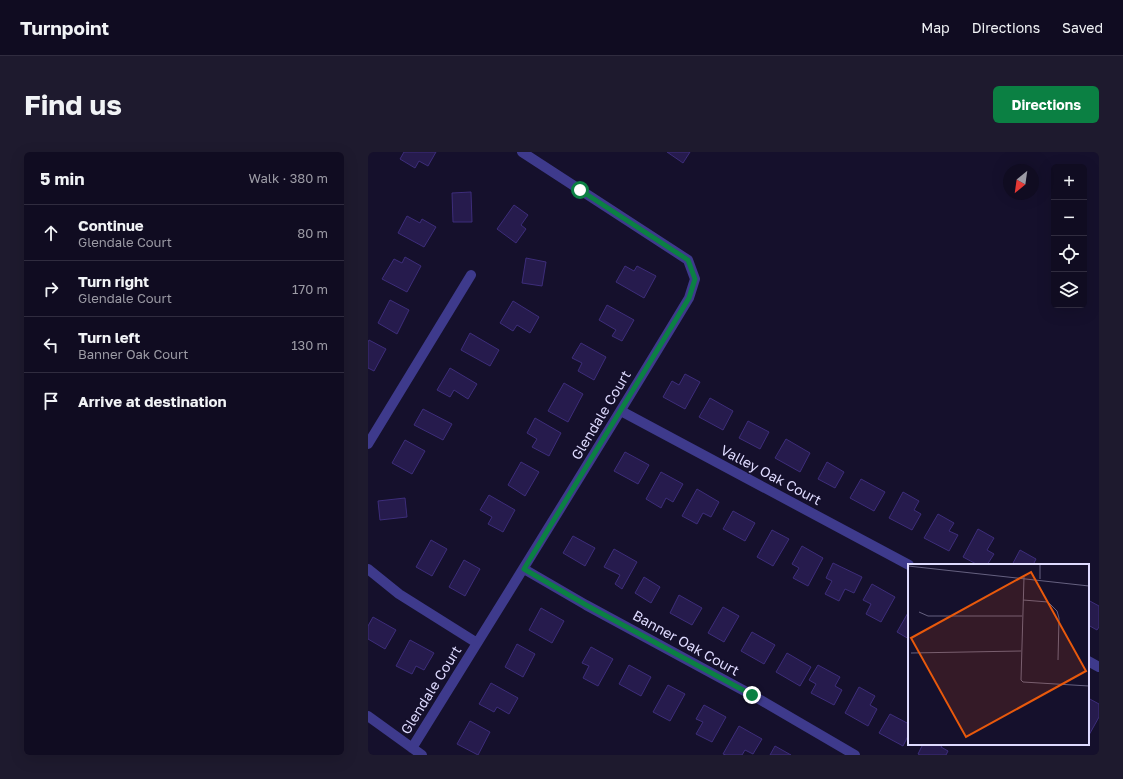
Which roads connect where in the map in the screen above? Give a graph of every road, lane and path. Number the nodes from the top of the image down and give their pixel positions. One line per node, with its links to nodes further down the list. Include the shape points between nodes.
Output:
1 (522, 152): 3 (street, Glendale Court, via 688,260 695,279 689,298)
2 (471, 275): 4 (street)
3 (621, 411): 5 (street, Valley Oak Court); 7 (street, Glendale Court)
4 (368, 444)
5 (908, 564)
6 (368, 569): 8 (street, via 399,594)
7 (524, 569): 8 (street, Glendale Court); 14 (street, Banner Oak Court)
8 (477, 643): 12 (street, Glendale Court)
9 (1089, 661): 10 (street)
10 (1099, 666)
11 (368, 716): 12 (street)
12 (412, 748): 13 (street)
13 (422, 755)
14 (855, 755)

